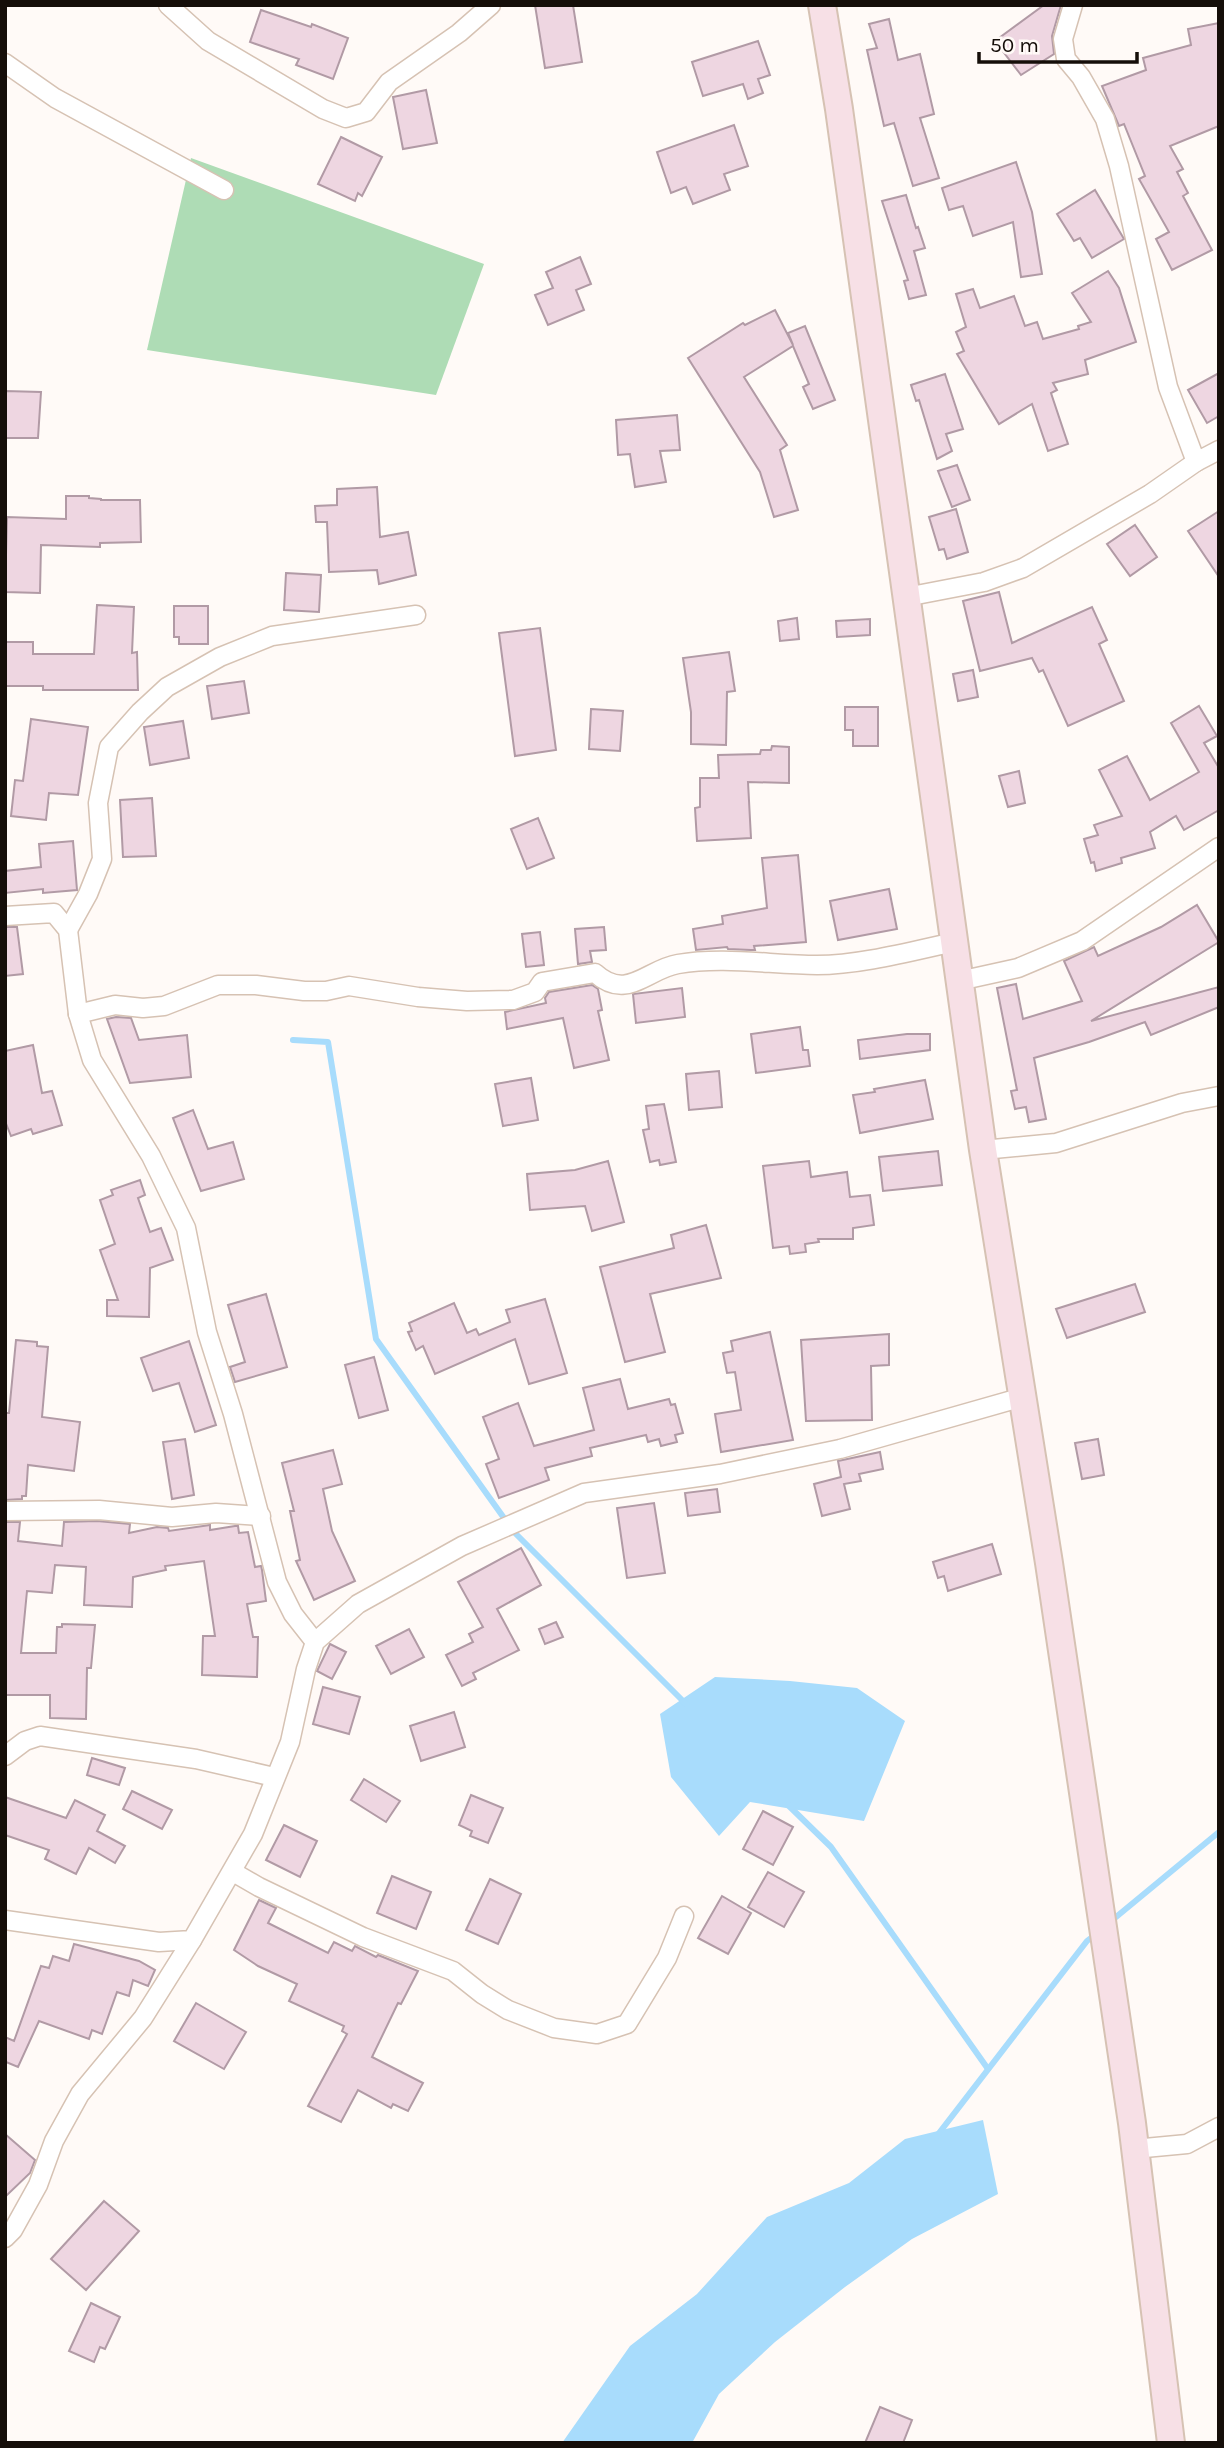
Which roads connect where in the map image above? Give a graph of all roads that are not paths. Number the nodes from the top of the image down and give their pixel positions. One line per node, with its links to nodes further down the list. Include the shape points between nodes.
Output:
1 (168, 5): 2 (street, via 208,41 346,118 366,111 388,82)
2 (491, 5)
3 (822, 5): 9 (main road)
4 (1073, 5): 8 (street, via 1063,39 1066,59 1105,119 1168,387)
5 (5, 63): 6 (street, via 55,98)
6 (224, 190)
7 (1219, 450): 8 (street)
8 (1196, 462): 9 (street, via 1023,568 984,582)
9 (906, 597): 14 (main road)
10 (416, 615): 13 (street, via 272,636 220,657 167,687 109,747 98,803 102,859)
11 (1219, 847): 15 (street, via 1082,941 1018,968)
12 (5, 916): 13 (street, via 54,913)
13 (68, 930): 16 (street)
14 (954, 942): 15 (main road); 16 (street, via 821,965 676,964 636,983 618,985 595,973 542,982 535,992 513,1000 430,998 349,986 304,991 218,985 164,1006 115,1004)
15 (959, 981): 18 (main road)
16 (78, 1014): 21 (street, via 93,1060 151,1156 186,1228 206,1332)
17 (1219, 1096): 18 (street, via 1182,1103 1056,1143)
18 (983, 1150): 19 (main road)
19 (1023, 1397): 22 (street, via 840,1449 720,1474 584,1493 462,1546 358,1604); 30 (main road)
20 (5, 1511): 21 (street)
21 (261, 1516): 22 (street, via 276,1582)
22 (315, 1642): 24 (street, via 290,1742)
23 (5, 1756): 24 (street, via 24,1741 40,1736 196,1759)
24 (275, 1777): 25 (street)
25 (233, 1872): 26 (street, via 363,1937 453,1971 508,2010 554,2028 597,2034 627,2024 667,1958); 28 (street)
26 (684, 1916)
27 (5, 1920): 28 (street, via 159,1942)
28 (192, 1940): 31 (street, via 143,2018 80,2094 54,2141 38,2185)
29 (1219, 2127): 30 (street, via 1187,2144)
30 (1134, 2149): 32 (main road)
31 (5, 2238)
32 (1171, 2443)

